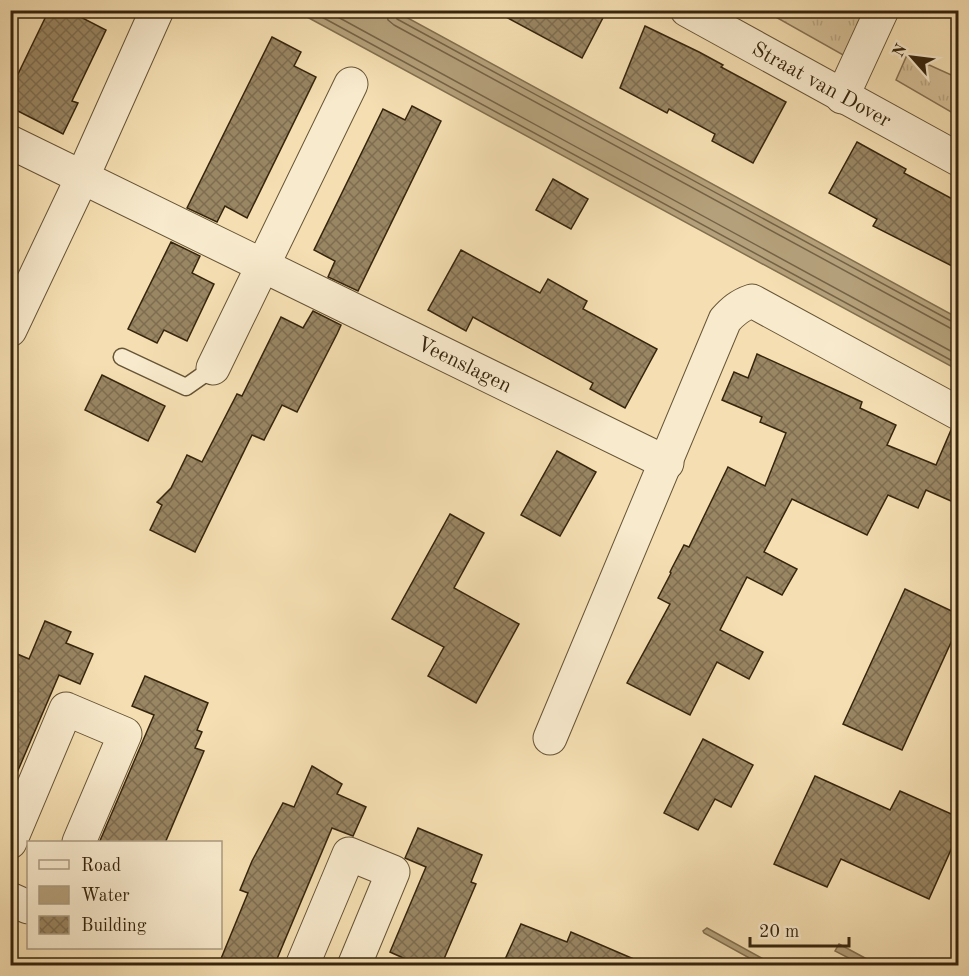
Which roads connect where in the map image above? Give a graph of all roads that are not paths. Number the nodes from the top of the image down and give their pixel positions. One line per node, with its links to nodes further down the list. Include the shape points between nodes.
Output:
1 (157, 10): 8 (street)
2 (687, 10): 5 (street, Straat van Dover)
3 (882, 10): 5 (street)
4 (351, 84): 9 (street)
5 (842, 97): 7 (street, Straat van Dover)
6 (10, 142): 8 (street, Veenslagen)
7 (958, 159)
8 (82, 178): 9 (street, Veenslagen); 10 (street)
9 (263, 265): 12 (street); 14 (street, Veenslagen)
10 (10, 330)
11 (122, 357): 12 (lane, via 186,387)
12 (213, 368)
13 (958, 413): 14 (street, via 752,301 742,304 725,320)
14 (667, 463): 15 (street)
15 (550, 738)
16 (80, 841): 17 (street, via 125,734 66,709)
17 (10, 842)
18 (302, 966): 19 (street, via 349,854 393,872)
19 (354, 966)

